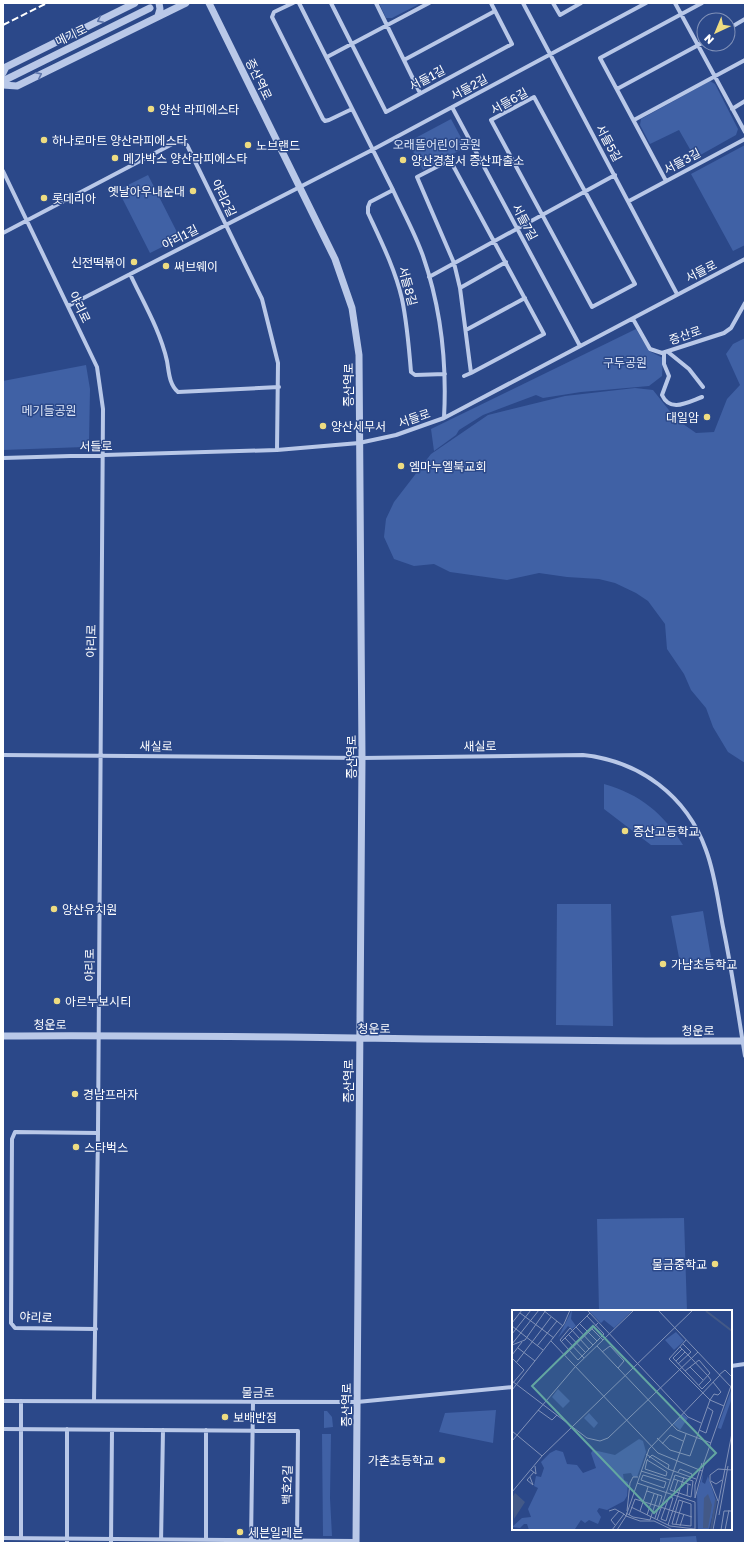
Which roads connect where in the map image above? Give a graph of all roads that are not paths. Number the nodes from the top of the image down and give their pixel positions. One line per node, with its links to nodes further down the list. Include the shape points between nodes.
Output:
1 (135, 3): 32 (street, one-way to 32, via 6,67)
2 (159, 3): 20 (street)
3 (186, 3): 20 (street)
4 (209, 3): 49 (street, 증산역로)
5 (293, 3): 41 (street, via 274,12 272,17 323,119 329,120)
6 (299, 3): 29 (street, 서들8길)
7 (330, 3): 25 (street, 서들1길)
8 (376, 3): 23 (street)
9 (429, 3): 23 (street)
10 (491, 3): 18 (street, 서들1길)
11 (523, 3): 28 (street, 서들5길)
12 (553, 3): 13 (street, via 560,15)
13 (581, 3)
14 (646, 3): 28 (street, 서들2길)
15 (675, 3): 19 (street)
16 (702, 3): 19 (street)
17 (150, 8): 34 (street, 메기로)
18 (495, 11): 30 (street); 37 (street, 서들1길, via 512,44)
19 (681, 14): 24 (street); 36 (street, via 600,58)
20 (158, 16): 35 (street, one-way to 20, via 17,86)
21 (745, 20): 22 (street)
22 (736, 25)
23 (387, 26): 25 (street); 30 (street)
24 (696, 41)
25 (351, 45): 29 (street); 37 (street, 서들1길, via 386,112)
26 (696, 46): 36 (street)
27 (702, 52): 33 (street)
28 (551, 55): 39 (street, 서들2길); 47 (street, 서들5길)
29 (327, 57): 41 (street, 서들8길)
30 (404, 60): 37 (street)
31 (745, 60): 33 (street)
32 (3, 73)
33 (715, 76): 40 (street); 42 (street)
34 (3, 81)
35 (3, 84)
36 (617, 89): 42 (street)
37 (420, 93)
38 (745, 102): 40 (street)
39 (452, 107): 45 (street, 서들2길); 56 (street, 서들7길)
40 (732, 109): 43 (street)
41 (352, 110): 45 (street, 서들8길)
42 (634, 120): 48 (street)
43 (745, 132)
44 (745, 139): 48 (street, 서들3길)
45 (372, 150): 49 (street, 서들2길); 50 (street, 서들8길)
46 (3, 171): 54 (street, 야리로)
47 (615, 175): 51 (street); 52 (street, 서들5길)
48 (666, 181): 52 (street, 서들3길)
49 (301, 187): 55 (street, 야리1길); 80 (street, 증산역로, via 335,259 352,308 359,355)
50 (393, 190): 63 (street, 서들8길, via 413,231); 74 (street, 서들8길, via 370,202 368,213 392,266 402,297 411,372 414,375)
51 (585, 191): 53 (street); 53 (street, 서들6길, via 635,284 592,307); 53 (street, 서들6길, via 534,97 491,120)
52 (629, 201): 65 (street, 서들5길)
53 (542, 215): 56 (street)
54 (27, 221): 55 (street, 야리2길, via 178,141 187,145); 57 (street); 68 (street, 야리로)
55 (226, 225): 62 (street, 야리1길); 76 (street, 야리2길, via 262,299 278,363)
56 (517, 228): 58 (street); 71 (street, 서들7길)
57 (3, 233)
58 (495, 240): 60 (street); 61 (street); 61 (street, via 450,160 417,177)
59 (745, 259): 65 (street, 서들로)
60 (506, 262): 64 (street); 66 (street)
61 (454, 263): 63 (street); 64 (street)
62 (130, 274): 68 (street, 야리1길); 76 (street, via 165,352 172,387 178,392)
63 (429, 276): 74 (street, 서들8길, via 436,304)
64 (460, 288): 70 (street)
65 (677, 294): 69 (street, 서들로)
66 (525, 298): 70 (street); 73 (street, via 544,334)
67 (745, 302): 72 (street, 증산로, via 731,328 724,333)
68 (68, 306): 82 (street, 야리로, via 97,367 103,409)
69 (632, 319): 71 (street, 서들로); 72 (street, 증산로, via 650,349)
70 (466, 330): 73 (street)
71 (580, 346): 79 (street, 서들로)
72 (666, 352): 77 (street, via 689,369); 78 (street, via 664,364 669,376 662,395 666,402 680,404)
73 (471, 373): 75 (street)
74 (445, 374): 79 (street, 서들8길)
75 (464, 376)
76 (279, 387): 81 (street, 야리2길)
77 (703, 387)
78 (702, 397)
79 (444, 418): 80 (street, 서들로, via 396,435)
80 (359, 442): 81 (street, 서들로); 86 (street, 증산역로)
81 (277, 450): 82 (street, 서들로)
82 (103, 456): 83 (street, 서들로); 85 (street, 야리로)
83 (3, 458)
84 (3, 755): 85 (street, 새실로)
85 (100, 756): 86 (street, 새실로); 87 (street, 야리로)
86 (362, 758): 89 (street, 증산역로); 90 (street, 새실로, via 583,755 624,765 663,787 675,797 693,821 706,850 728,950)
87 (98, 1035): 88 (street, 청운로); 89 (street, 청운로); 92 (street, 야리로)
88 (3, 1036)
89 (360, 1039): 90 (street, 청운로); 101 (street, 증산역로)
90 (744, 1041): 91 (street, 새실로)
91 (745, 1056)
92 (98, 1133): 93 (street, 야리로); 93 (street, 야리로, via 15,1132 12,1139 11,1323 14,1328)
93 (96, 1329): 99 (street, 야리로)
94 (745, 1364): 95 (street)
95 (732, 1366)
96 (512, 1387): 101 (street, 물금로)
97 (3, 1401): 98 (street, 물금로)
98 (21, 1401): 99 (street, 물금로); 103 (street)
99 (94, 1401): 100 (street, 물금로)
100 (253, 1402): 101 (street, 물금로); 108 (street)
101 (357, 1402): 117 (street, 증산역로)
102 (3, 1429): 103 (street, 백호2길)
103 (20, 1429): 104 (street, 백호2길); 110 (street)
104 (67, 1429): 105 (street, 백호2길); 111 (street)
105 (112, 1430): 106 (street, 백호2길); 112 (street)
106 (163, 1430): 107 (street, 백호2길); 113 (street)
107 (206, 1430): 108 (street, 백호2길); 114 (street)
108 (252, 1431): 115 (street); 116 (street, 백호2길, via 298,1431)
109 (3, 1538): 110 (street)
110 (21, 1538): 111 (street)
111 (67, 1541): 112 (street)
112 (111, 1541): 113 (street)
113 (161, 1541): 114 (street)
114 (206, 1541): 115 (street)
115 (251, 1541): 116 (street)
116 (297, 1541): 117 (street)
117 (356, 1542)

